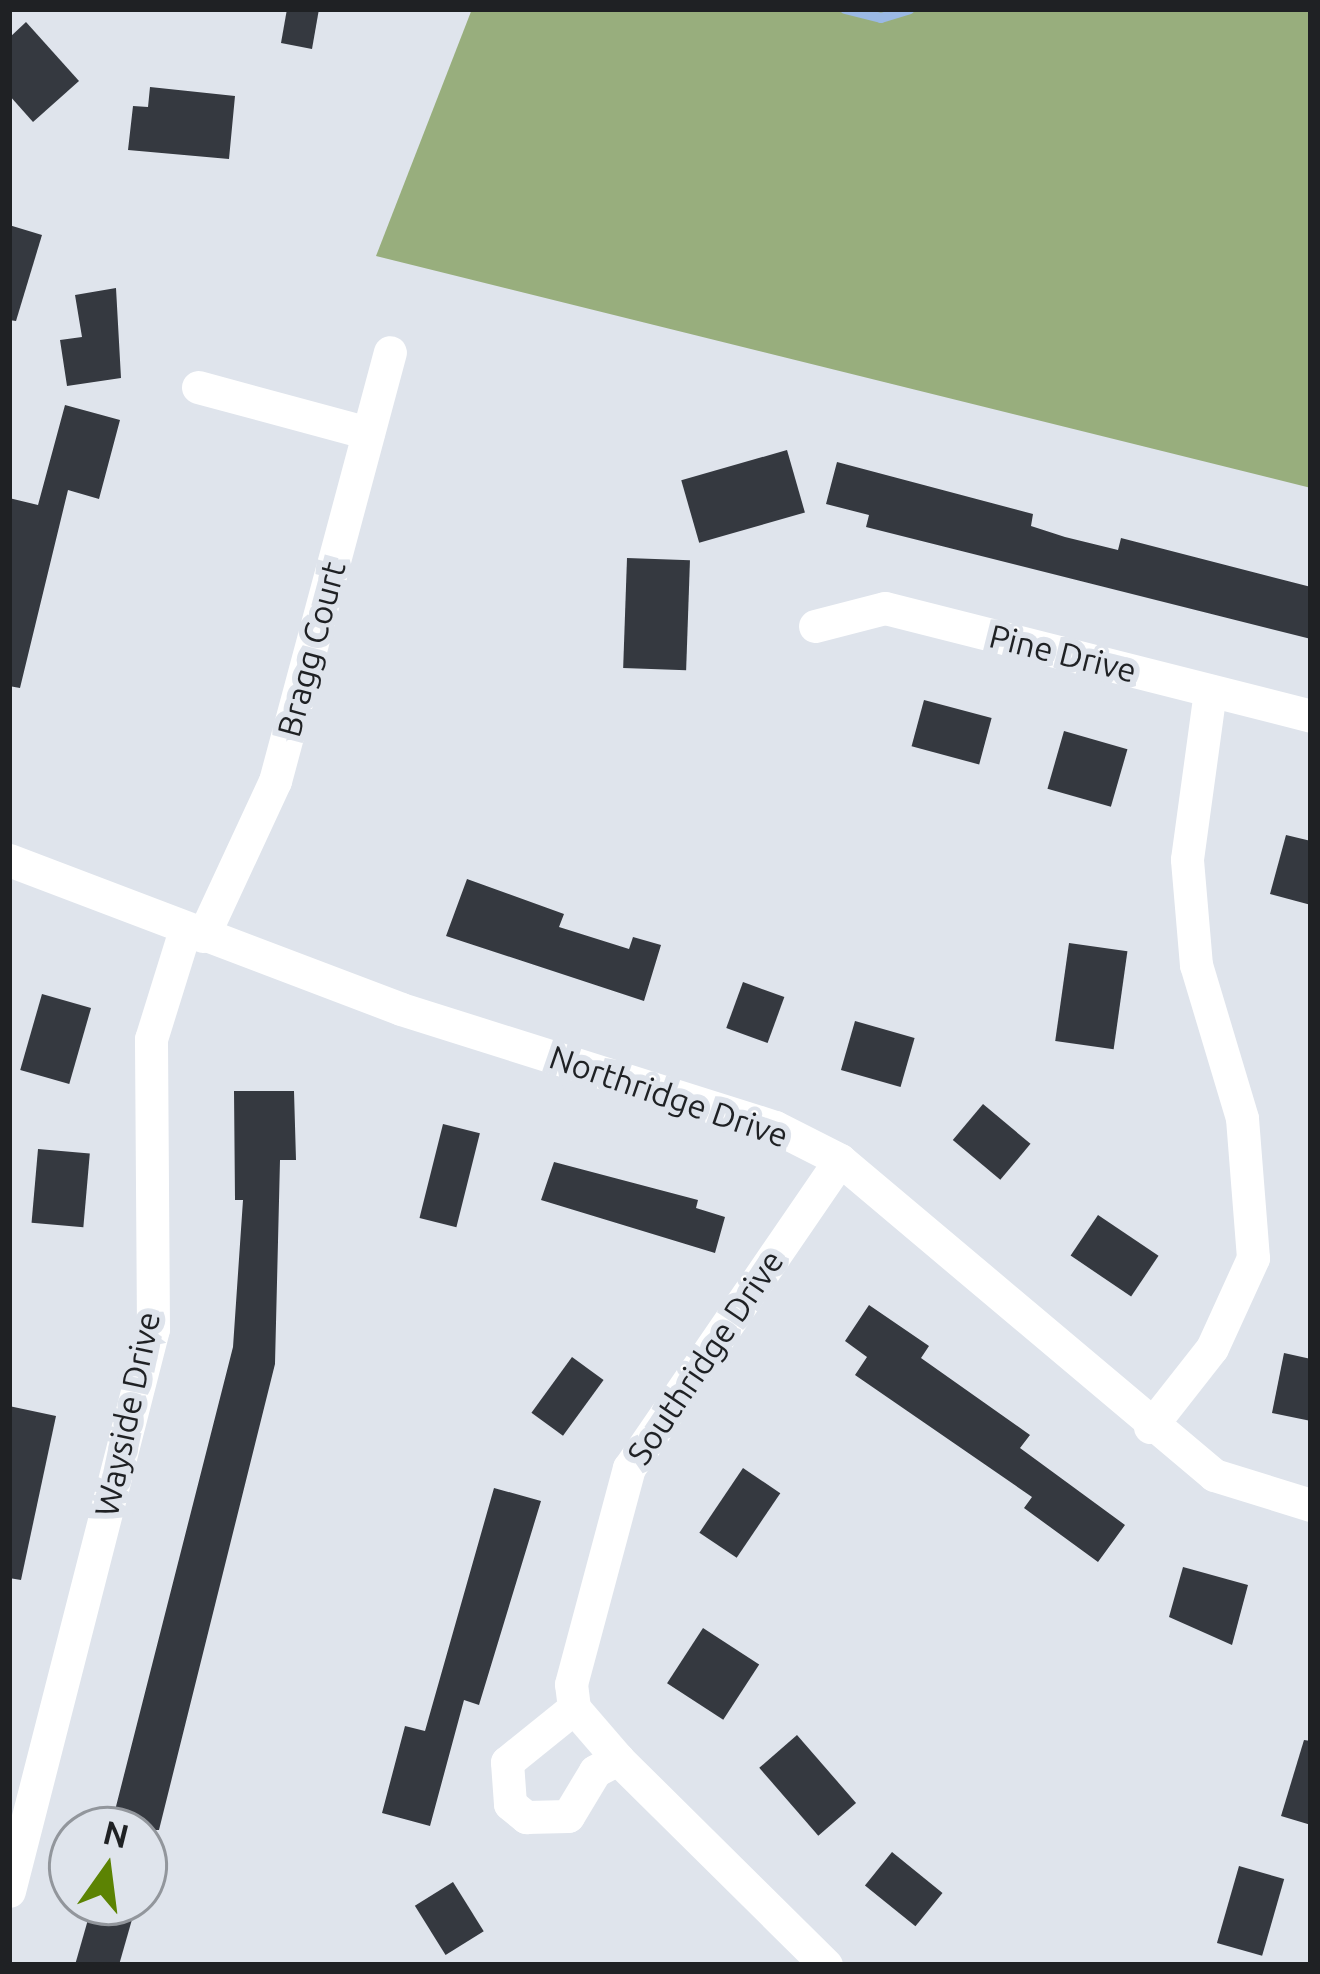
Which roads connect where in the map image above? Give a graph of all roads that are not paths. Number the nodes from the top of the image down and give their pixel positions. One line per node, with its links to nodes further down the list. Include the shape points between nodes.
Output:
1 (390, 352): 3 (street, Bragg Court)
2 (198, 387): 3 (street)
3 (368, 433): 8 (street, Bragg Court, via 275,781)
4 (815, 626): 5 (street, Pine Drive, via 885,608)
5 (1210, 691): 6 (street, Pine Drive); 10 (street, via 1187,859 1196,965 1242,1118 1253,1258 1212,1348)
6 (1311, 716)
7 (9, 860): 8 (street, Northridge Drive)
8 (194, 933): 9 (street, Northridge Drive, via 775,1127); 14 (street, Wayside Drive, via 151,1039 153,1329)
9 (840, 1160): 10 (street, Northridge Drive); 12 (street, Southridge Drive, via 629,1468 579,1646)
10 (1150, 1426): 11 (street, Northridge Drive, via 1214,1475)
11 (1311, 1505)
12 (574, 1708): 13 (street); 13 (street, via 507,1762 509,1804 526,1817 568,1816 595,1771)
13 (618, 1760): 15 (street)
14 (9, 1892)
15 (826, 1965)

